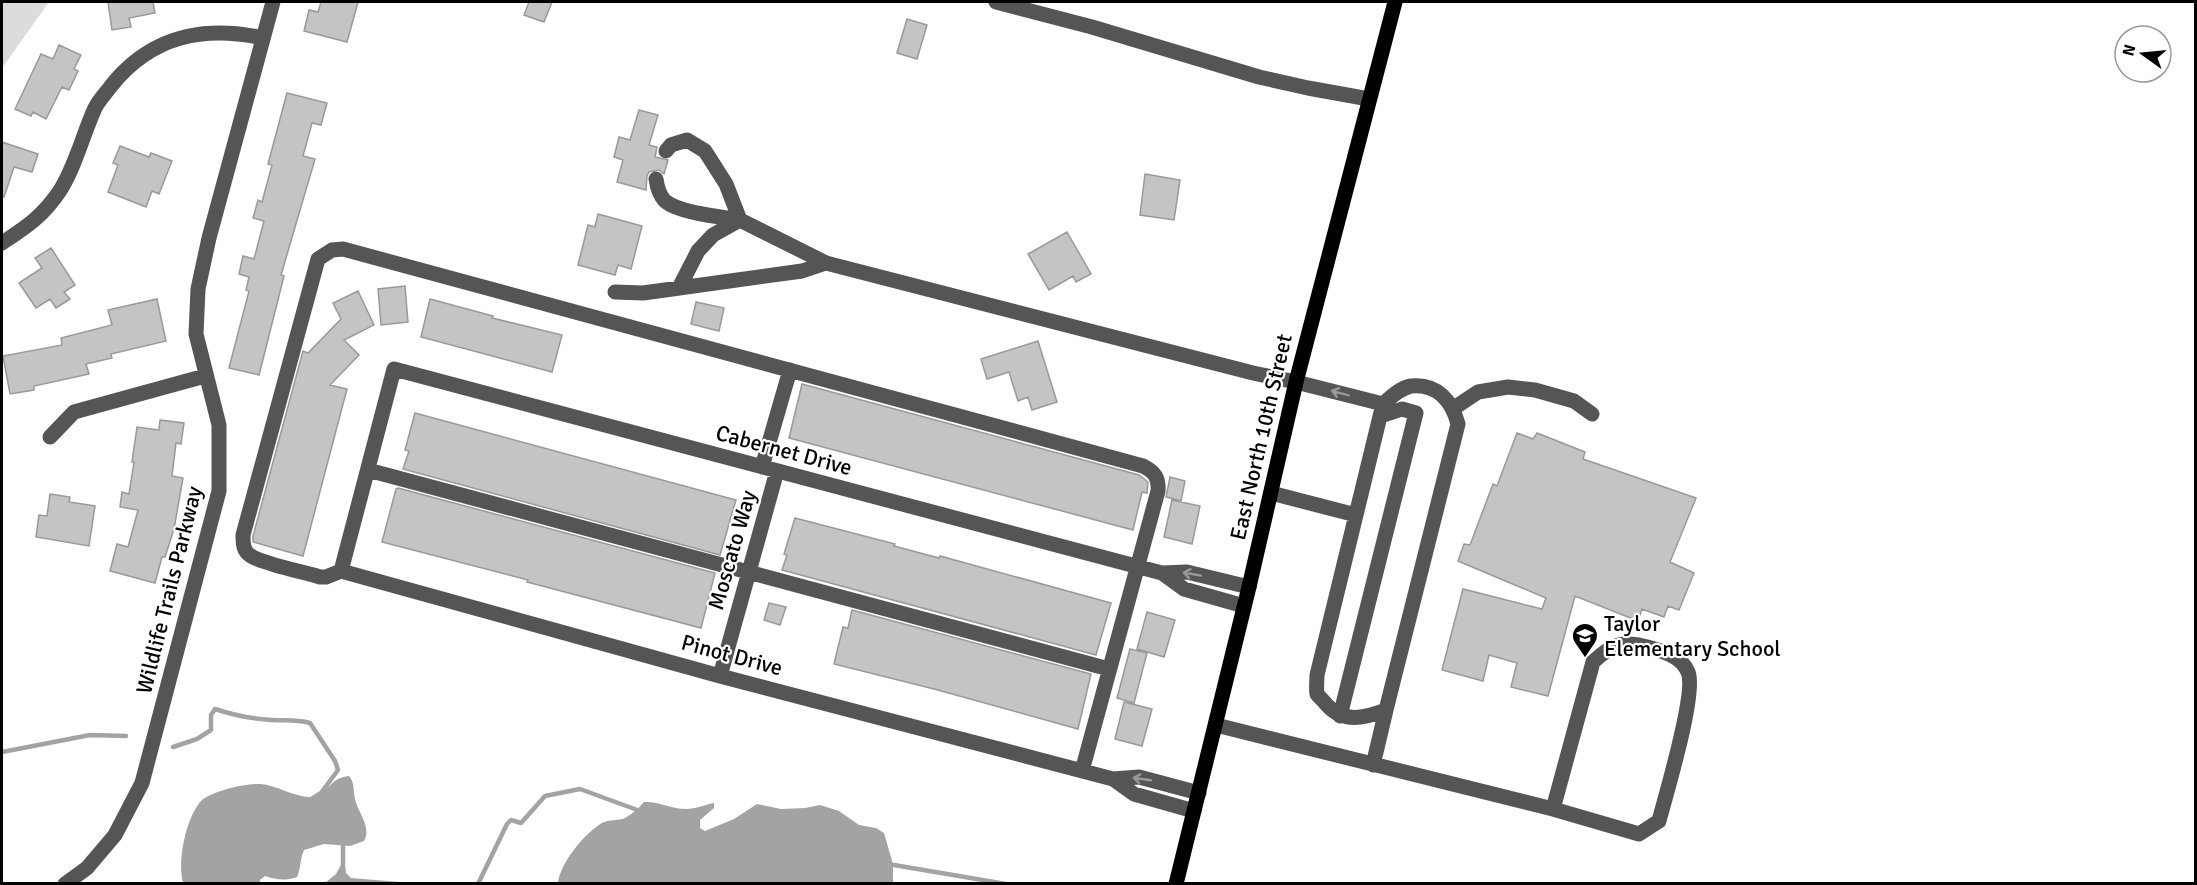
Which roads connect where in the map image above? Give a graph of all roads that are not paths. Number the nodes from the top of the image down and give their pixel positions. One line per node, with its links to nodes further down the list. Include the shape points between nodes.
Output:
1 (273, 2): 4 (street, Wildlife Trails Parkway)
2 (996, 2): 5 (street, via 1259,77)
3 (1395, 2): 5 (main road, East North 10th Street)
4 (263, 38): 9 (street, via 235,32 202,34 173,40 145,53 121,74 96,105 60,191 36,220); 14 (street, Wildlife Trails Parkway, via 198,288 196,334)
5 (1369, 99): 15 (main road, East North 10th Street)
6 (666, 151): 8 (street, via 671,144 687,140 705,151 726,184)
7 (656, 179): 8 (street, via 665,201 695,214)
8 (740, 220): 10 (street); 11 (street, via 713,235 698,251)
9 (2, 243)
10 (826, 263): 11 (street, via 802,271); 15 (street, via 1253,374)
11 (679, 288): 12 (street)
12 (615, 292)
13 (790, 370): 20 (street); 25 (street, via 1153,471 1159,480 1158,491); 26 (street, via 343,249 332,250 318,259 243,535 243,547 250,556 320,577)
14 (206, 376): 19 (street, via 74,412); 42 (street, Wildlife Trails Parkway, via 219,425 219,490 142,783 115,835 87,868)
15 (1296, 381): 17 (street, one-way to 15); 23 (main road, East North 10th Street)
16 (1454, 408): 17 (street, via 1442,393 1410,386 1397,392); 18 (street, via 1478,392 1508,387 1574,401); 33 (street, via 1458,424)
17 (1382, 410): 24 (street); 34 (street, via 1416,413)
18 (1592, 414)
19 (50, 437)
20 (762, 467): 21 (street, Cabernet Drive, via 400,370 390,386); 22 (street, Cabernet Drive)
21 (368, 470): 26 (street); 27 (street)
22 (777, 471): 25 (street, Cabernet Drive); 27 (street, Moscato Way)
23 (1271, 492): 24 (street); 29 (main road, East North 10th Street)
24 (1356, 515): 34 (street, via 1317,675 1317,694)
25 (1137, 567): 28 (street, Cabernet Drive); 31 (street)
26 (341, 571): 32 (street, Pinot Drive)
27 (749, 573): 31 (street); 32 (street, Moscato Way)
28 (1162, 573): 29 (street, Cabernet Drive, one-way to 28, via 1187,572); 30 (street, Cabernet Drive, via 1184,589)
29 (1249, 587): 30 (main road, East North 10th Street)
30 (1244, 606): 35 (main road, East North 10th Street)
31 (1109, 669): 37 (street)
32 (720, 676): 37 (street, Pinot Drive)
33 (1386, 710): 34 (street, via 1369,717); 36 (street)
34 (1340, 716)
35 (1216, 725): 36 (street); 39 (main road, East North 10th Street)
36 (1373, 765): 40 (street)
37 (1082, 771): 38 (street, Pinot Drive)
38 (1113, 779): 39 (street, Pinot Drive, one-way to 38, via 1139,777); 41 (street, Pinot Drive, via 1134,794)
39 (1199, 793): 41 (main road, East North 10th Street)
40 (1553, 809): 40 (street, via 1639,834 1659,821 1690,696 1689,673 1677,657 1625,642 1607,649 1593,662)
41 (1194, 810): 43 (main road, East North 10th Street)
42 (65, 884)
43 (1176, 884)

